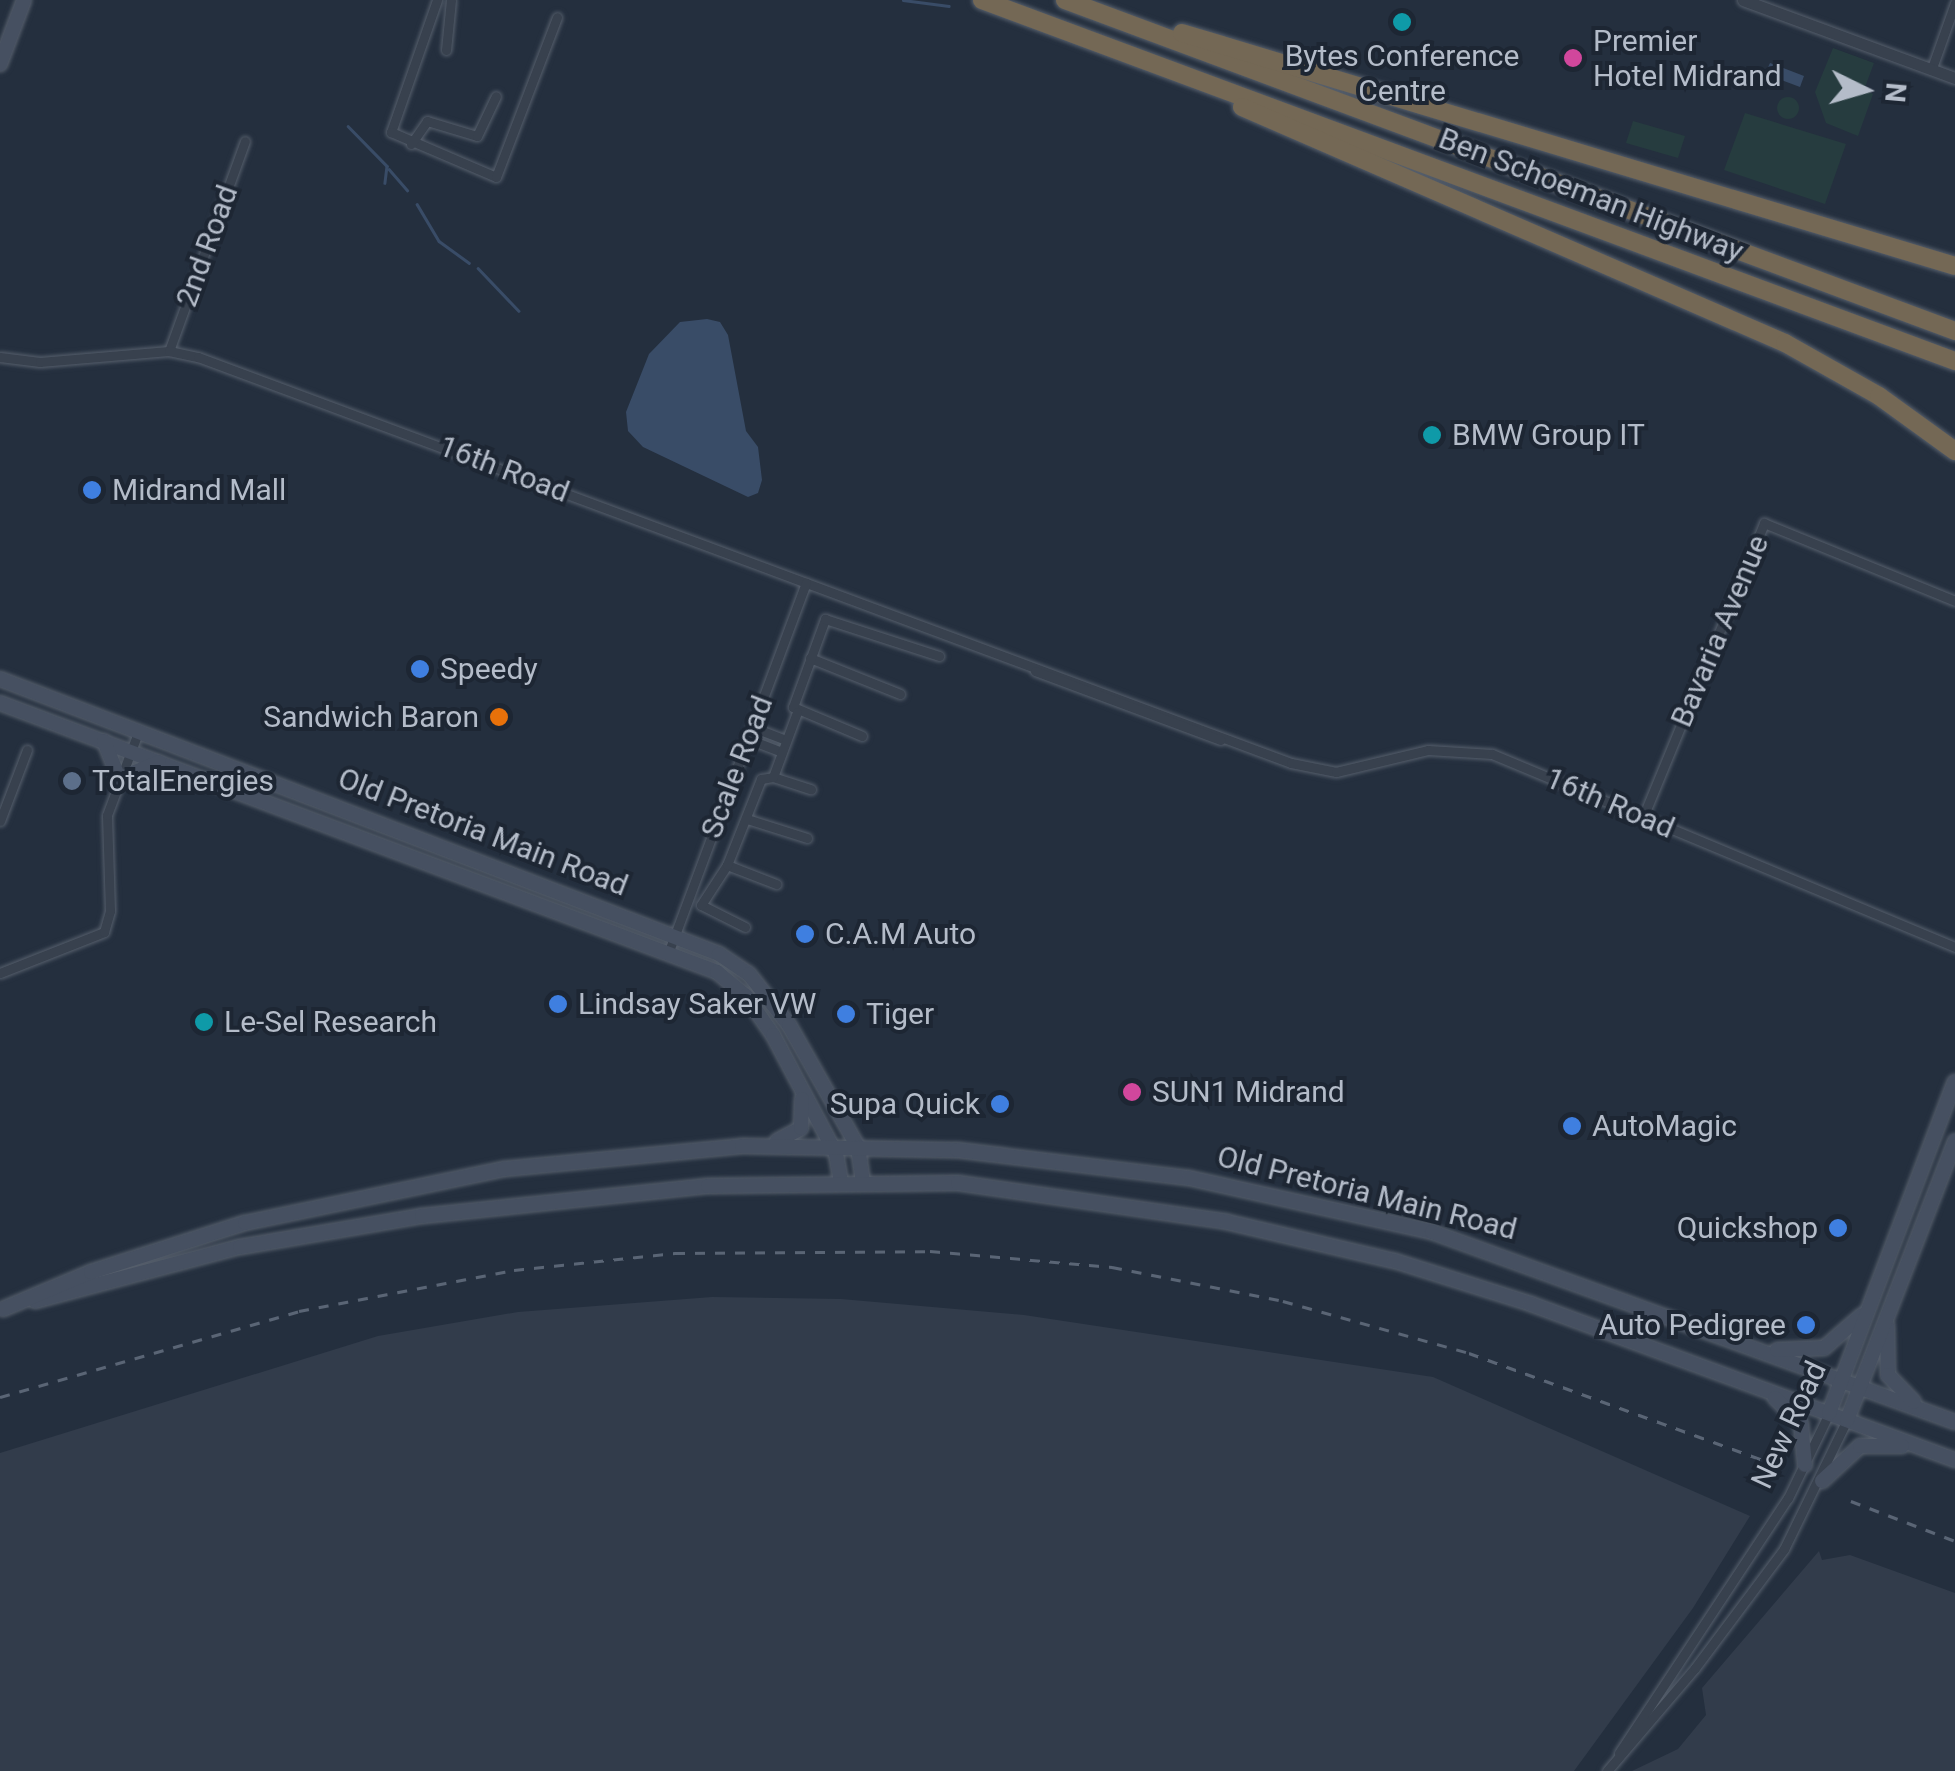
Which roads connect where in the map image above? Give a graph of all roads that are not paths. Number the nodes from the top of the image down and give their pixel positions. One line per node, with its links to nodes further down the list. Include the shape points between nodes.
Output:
1 (24, 0): 12 (main road)
2 (437, 0): 17 (street, via 390,128)
3 (451, 0): 11 (street)
4 (982, 0): 10 (highway, Ben Schoeman Highway)
5 (1066, 0): 8 (highway, Ben Schoeman Highway)
6 (1743, 0): 13 (street)
7 (1955, 3): 13 (street)
8 (1108, 16): 18 (highway, via 1208,40); 19 (highway, Ben Schoeman Highway)
9 (557, 17): 17 (street, via 496,177)
10 (1111, 49): 22 (highway, Ben Schoeman Highway); 23 (highway, via 1785,343 1879,396)
11 (446, 50)
12 (0, 64)
13 (1932, 68): 14 (street)
14 (1955, 78)
15 (496, 96): 17 (street, via 477,136 427,122)
16 (245, 141): 20 (street, 2nd Road)
17 (411, 144)
18 (1955, 266)
19 (1955, 331)
20 (169, 351): 21 (street, 16th Road, via 40,362); 24 (street, 16th Road, via 346,409)
21 (0, 357)
22 (1955, 361)
23 (1955, 451)
24 (806, 583): 32 (street, Scale Road); 45 (street, 16th Road, via 1154,718 1336,772 1464,748)
25 (1955, 601): 45 (street, Bavaria Avenue, via 1764,523)
26 (939, 656): 27 (street, via 829,616)
27 (810, 658): 29 (street); 31 (street, via 792,701)
28 (0, 679): 33 (main road, Old Pretoria Main Road)
29 (900, 694)
30 (0, 703): 37 (main road, Old Pretoria Main Road)
31 (797, 712): 34 (street); 36 (street)
32 (752, 727): 35 (street, Scale Road); 36 (street)
33 (139, 730): 39 (street); 52 (main road, Old Pretoria Main Road)
34 (862, 736)
35 (748, 739): 40 (street); 52 (street, Scale Road)
36 (786, 740): 40 (street)
37 (104, 741): 39 (main road, Old Pretoria Main Road); 43 (main road)
38 (27, 750): 47 (street)
39 (130, 750): 41 (main road, Old Pretoria Main Road); 43 (street)
40 (782, 752): 42 (street)
41 (160, 762): 43 (main road); 54 (main road, Old Pretoria Main Road)
42 (773, 777): 44 (street); 46 (street, via 761,779)
43 (120, 780): 55 (street, via 107,815 110,911 104,932)
44 (811, 789)
45 (1643, 817): 53 (street, 16th Road)
46 (747, 819): 48 (street); 49 (street)
47 (0, 822)
48 (808, 838)
49 (727, 865): 50 (street); 51 (street, via 712,880 701,909)
50 (776, 884)
51 (745, 926)
52 (674, 933): 54 (street, Scale Road); 61 (main road, Old Pretoria Main Road, via 735,963 769,996)
53 (1955, 948)
54 (669, 952): 56 (main road, Old Pretoria Main Road, via 712,969 742,992)
55 (0, 973)
56 (797, 1079): 59 (main road, via 805,1111 801,1128 786,1139); 60 (main road, Old Pretoria Main Road)
57 (1955, 1082): 66 (main road, New Road)
58 (1955, 1141): 64 (main road, New Road)
59 (742, 1146): 60 (main road, Old Pretoria Main Road); 65 (main road, Old Pretoria Main Road, via 544,1162 325,1203 172,1245)
60 (832, 1146): 61 (main road, Old Pretoria Main Road); 62 (main road, Old Pretoria Main Road)
61 (858, 1147): 63 (main road, Old Pretoria Main Road); 67 (main road, Old Pretoria Main Road, via 1059,1159 1320,1204 1500,1252)
62 (841, 1183): 63 (main road, Old Pretoria Main Road); 65 (main road, Old Pretoria Main Road, via 679,1188 395,1219 240,1247)
63 (863, 1183): 70 (main road, Old Pretoria Main Road, via 1049,1192 1325,1243 1530,1304)
64 (1889, 1305): 69 (main road, New Road); 73 (main road, via 1889,1379)
65 (1, 1309)
66 (1868, 1310): 67 (main road, via 1837,1340 1808,1352); 68 (main road, New Road)
67 (1738, 1342): 68 (main road, Old Pretoria Main Road)
68 (1841, 1382): 69 (main road, Old Pretoria Main Road); 71 (main road, New Road)
69 (1858, 1388): 72 (main road, New Road); 73 (main road, Old Pretoria Main Road)
70 (1767, 1392): 71 (main road, Old Pretoria Main Road); 75 (main road, via 1799,1420)
71 (1829, 1413): 72 (main road, Old Pretoria Main Road); 75 (street, New Road)
72 (1847, 1420): 74 (main road, Old Pretoria Main Road); 76 (street, New Road)
73 (1950, 1420)
74 (1948, 1457): 76 (main road, via 1868,1444)
75 (1806, 1465): 77 (street, New Road)
76 (1822, 1481): 77 (street, New Road, via 1750,1596)
77 (1615, 1760): 78 (street, New Road)
78 (1607, 1771)

